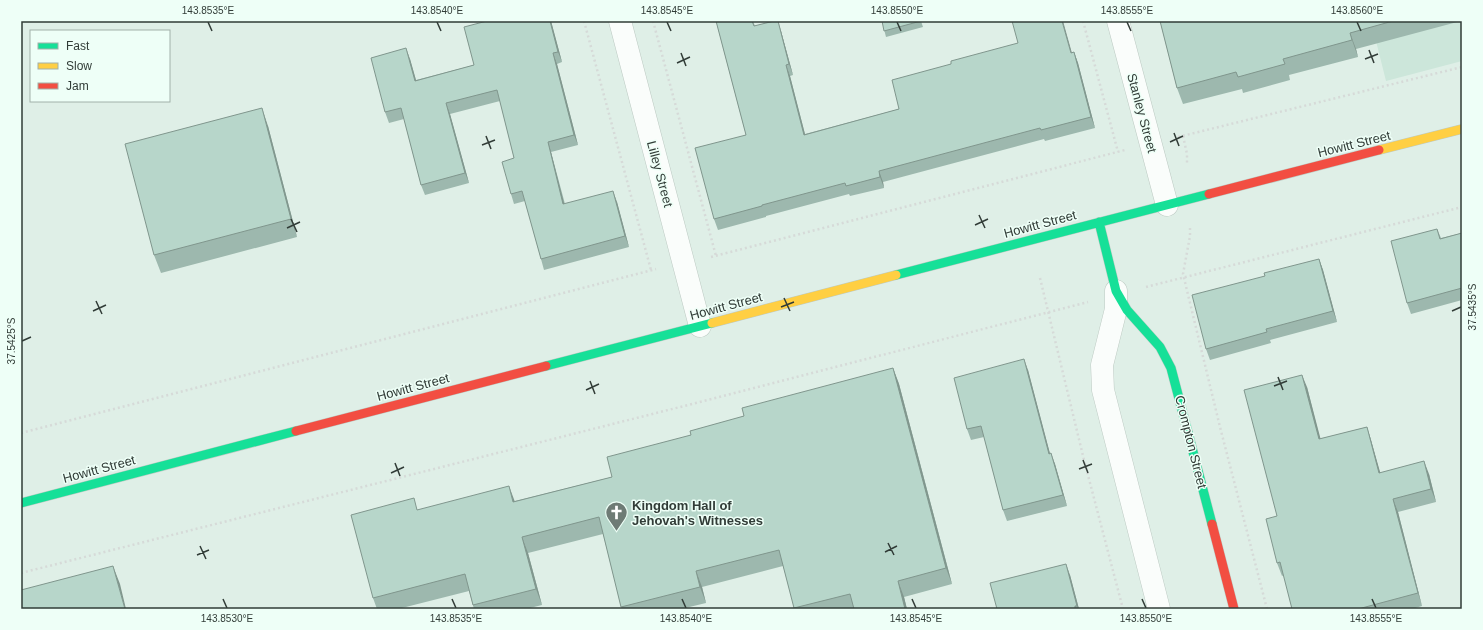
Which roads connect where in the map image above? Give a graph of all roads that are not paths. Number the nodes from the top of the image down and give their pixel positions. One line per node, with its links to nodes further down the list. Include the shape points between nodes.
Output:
1 (620, 21): 7 (street, Lilley Street)
2 (1118, 21): 4 (street, Stanley Street)
3 (1462, 130): 4 (main road, Howitt Street)
4 (1167, 205): 5 (main road, Howitt Street)
5 (1099, 222): 6 (main road, Crompton Street); 7 (main road, Howitt Street)
6 (1117, 293): 9 (street, Crompton Street, via 1116,309 1102,365 1103,390); 10 (main road, Crompton Street, via 1130,313 1160,347 1171,368)
7 (700, 326): 8 (main road, Howitt Street)
8 (21, 503)
9 (1159, 609)
10 (1234, 609)

